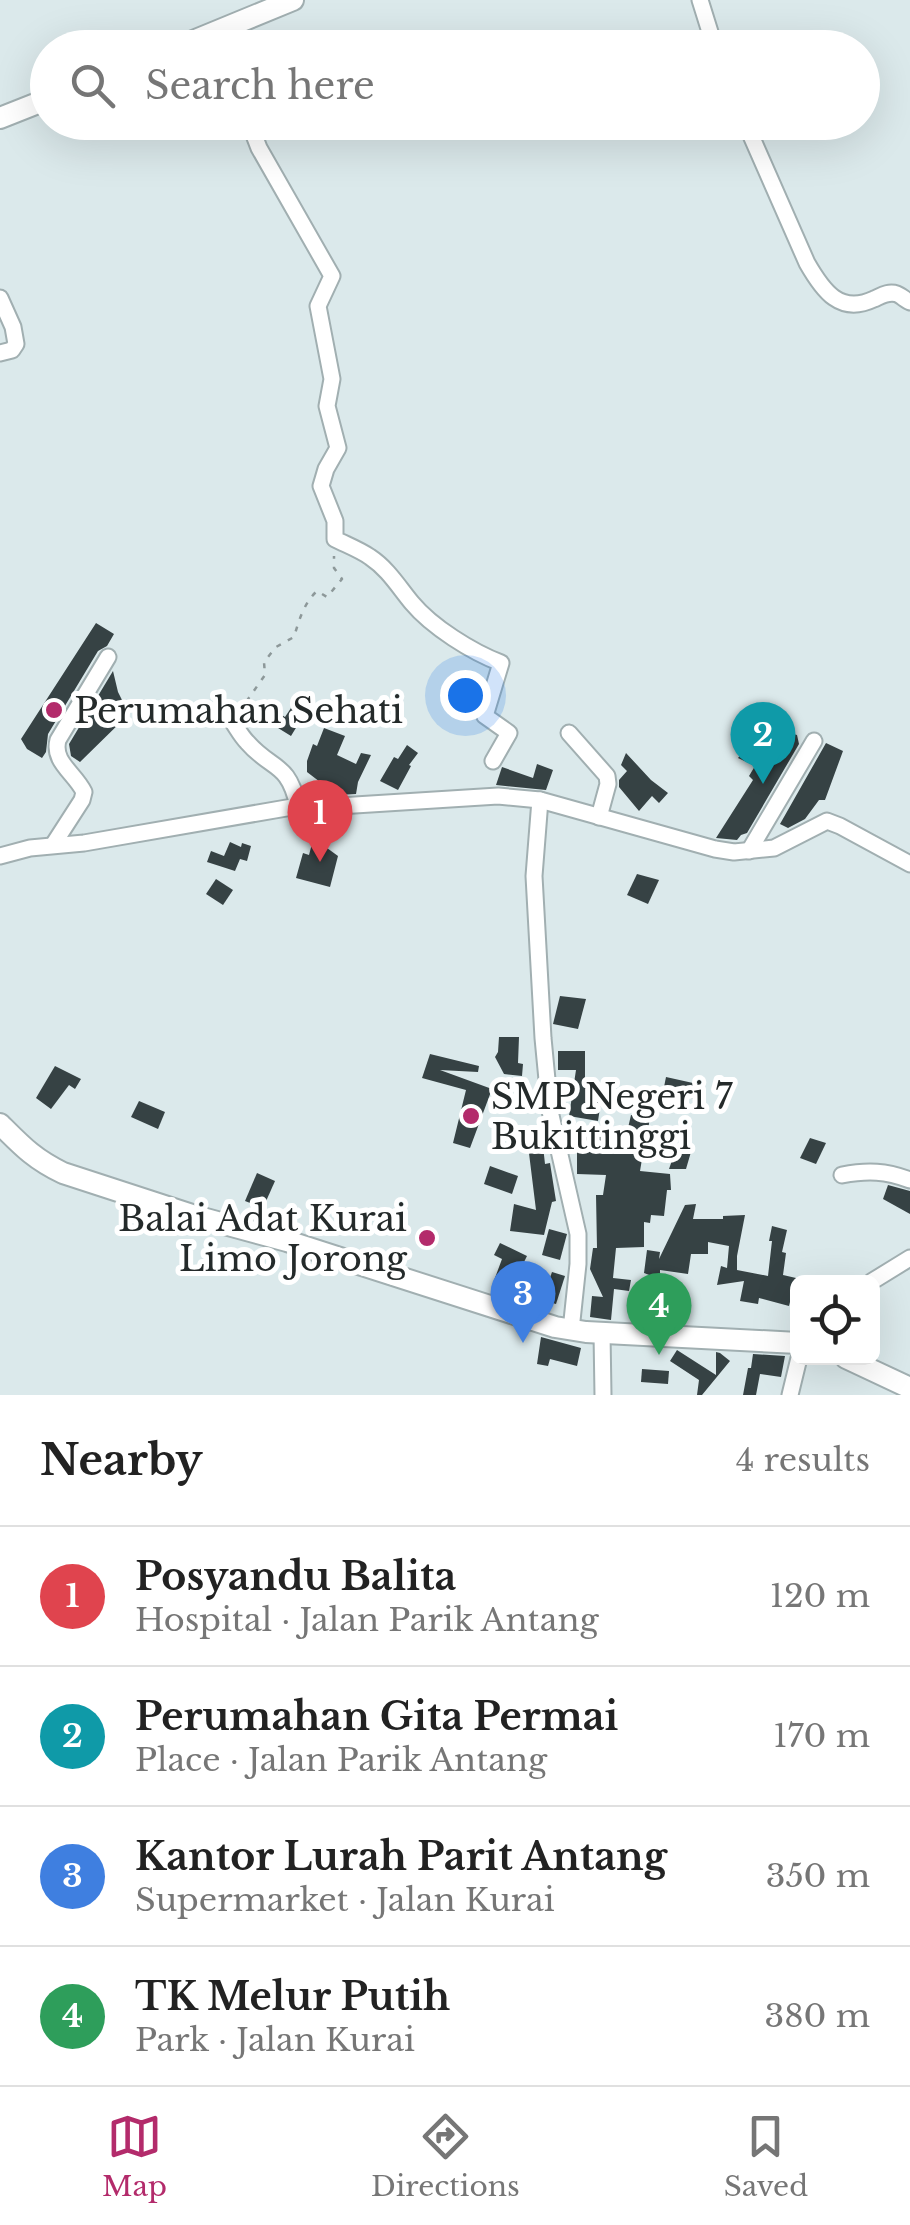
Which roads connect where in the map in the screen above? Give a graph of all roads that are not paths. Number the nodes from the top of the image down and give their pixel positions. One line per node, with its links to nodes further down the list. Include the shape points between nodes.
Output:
1 (293, 0): 3 (street)
2 (700, 0): 4 (street)
3 (235, 30)
4 (709, 30)
5 (30, 107): 6 (street)
6 (0, 118)
7 (256, 140): 16 (street, via 332,276 318,306 332,379 327,406 338,448 321,486 335,539 393,576 432,622 501,664 485,716 509,733)
8 (753, 140): 10 (street, via 819,284 854,306 886,293)
9 (0, 298): 11 (street, via 16,344)
10 (910, 302)
11 (0, 353)
12 (108, 658): 20 (street, via 58,740 57,756 84,792)
13 (232, 722): 18 (street, via 289,777)
14 (568, 733): 19 (street, via 608,776)
15 (814, 741): 21 (street)
16 (494, 761)
17 (540, 800): 18 (street, via 498,796); 19 (street); 29 (street, via 534,876 543,1038 550,1111 578,1234)
18 (298, 806): 20 (street)
19 (599, 816): 21 (street, via 715,849)
20 (54, 845): 22 (street)
21 (749, 852): 23 (street, via 774,848 826,821)
22 (0, 856)
23 (910, 864)
24 (0, 1124): 29 (street, via 24,1149 64,1173)
25 (842, 1175): 26 (street, via 888,1172)
26 (910, 1180)
27 (910, 1258): 28 (street)
28 (880, 1276)
29 (572, 1330): 30 (street)
30 (602, 1332): 31 (street); 35 (street)
31 (790, 1343)
32 (797, 1365): 36 (street)
33 (861, 1365): 34 (street)
34 (910, 1388)
35 (603, 1395)
36 (790, 1395)

